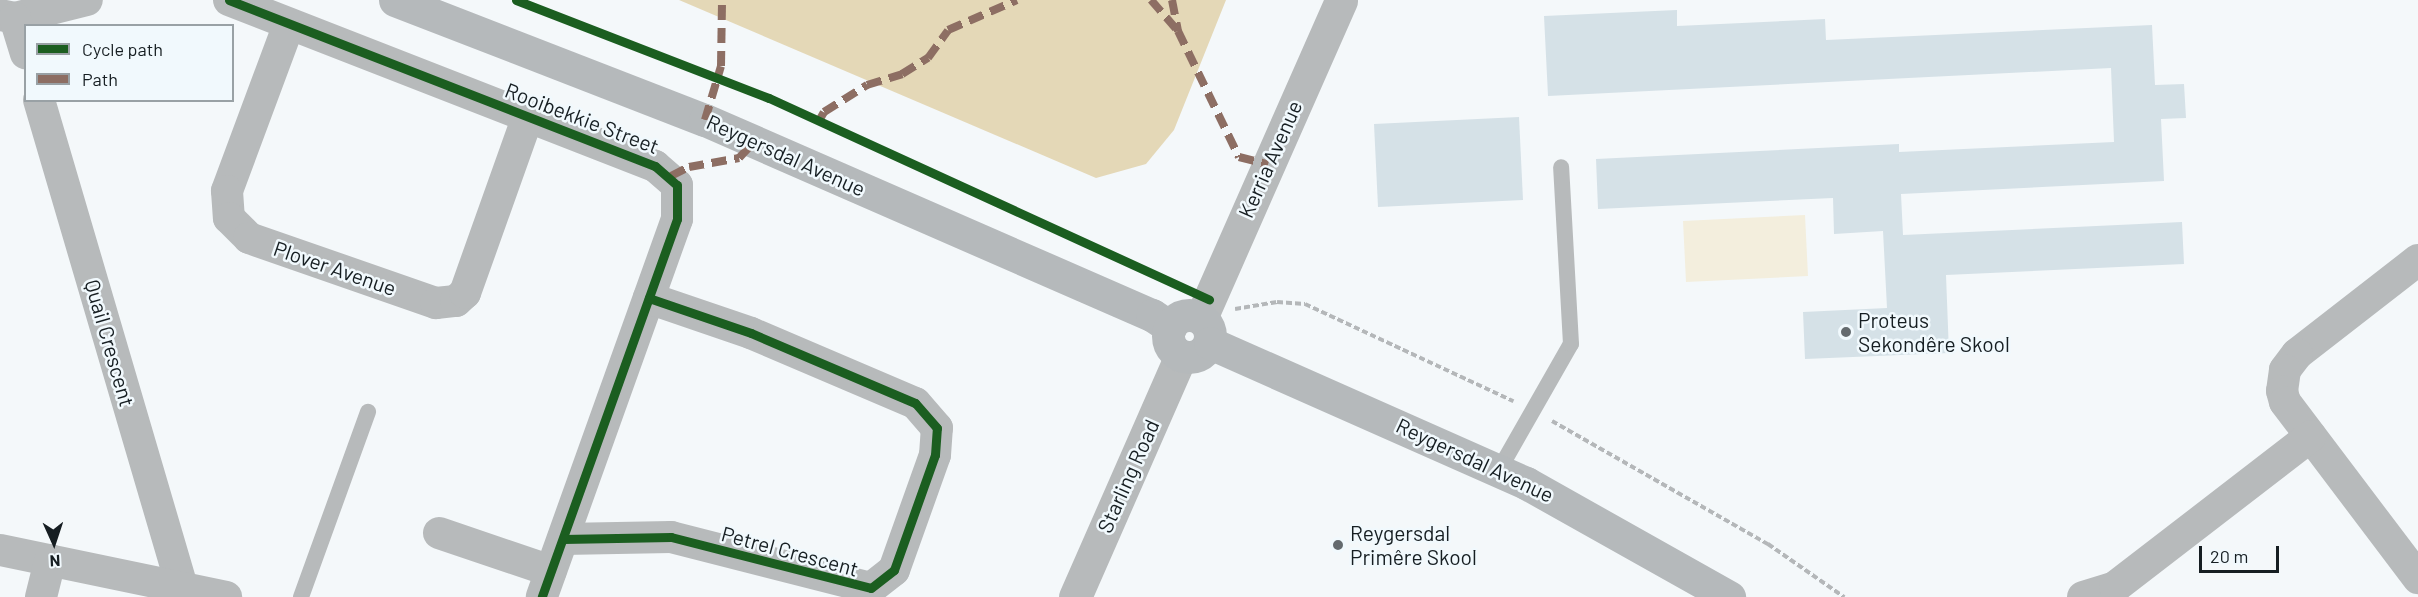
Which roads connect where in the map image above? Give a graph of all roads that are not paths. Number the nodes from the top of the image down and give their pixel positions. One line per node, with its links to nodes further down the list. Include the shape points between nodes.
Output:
1 (87, 0): 5 (street)
2 (229, 0): 6 (street, Rooibekkie Street)
3 (395, 0): 13 (main road, Reygersdal Avenue, via 705,120 1152,315)
4 (1341, 0): 13 (street, Kerria Avenue)
5 (8, 16): 7 (street)
6 (289, 24): 9 (street, Rooibekkie Street); 9 (street, Plover Avenue, via 227,191 229,218 249,238 436,303 456,301 465,292)
7 (24, 49)
8 (40, 102): 23 (street, Quail Crescent)
9 (528, 116): 12 (street, Rooibekkie Street, via 655,165 677,185 681,208)
10 (1561, 167): 16 (lane, via 1571,344)
11 (2418, 260): 15 (street, via 2290,362 2282,379 2285,402)
12 (649, 298): 18 (street, Rooibekkie Street); 18 (street, Petrel Crescent, via 751,333 915,403 937,428 938,447 894,570 872,588 857,588 671,537)
13 (1190, 336): 16 (main road, Reygersdal Avenue); 27 (street, Starling Road)
14 (368, 412): 26 (lane)
15 (2311, 436): 21 (street); 29 (street, via 2115,587)
16 (1499, 470): 28 (main road, Reygersdal Avenue, via 1597,518)
17 (439, 533): 22 (street)
18 (563, 539): 22 (street, Rooibekkie Street)
19 (0, 550): 20 (street)
20 (50, 560): 23 (street); 24 (street)
21 (2418, 578)
22 (547, 584)
23 (183, 592): 25 (street)
24 (41, 597)
25 (226, 597)
26 (301, 597)
27 (1075, 597)
28 (1729, 597)
29 (2083, 597)

